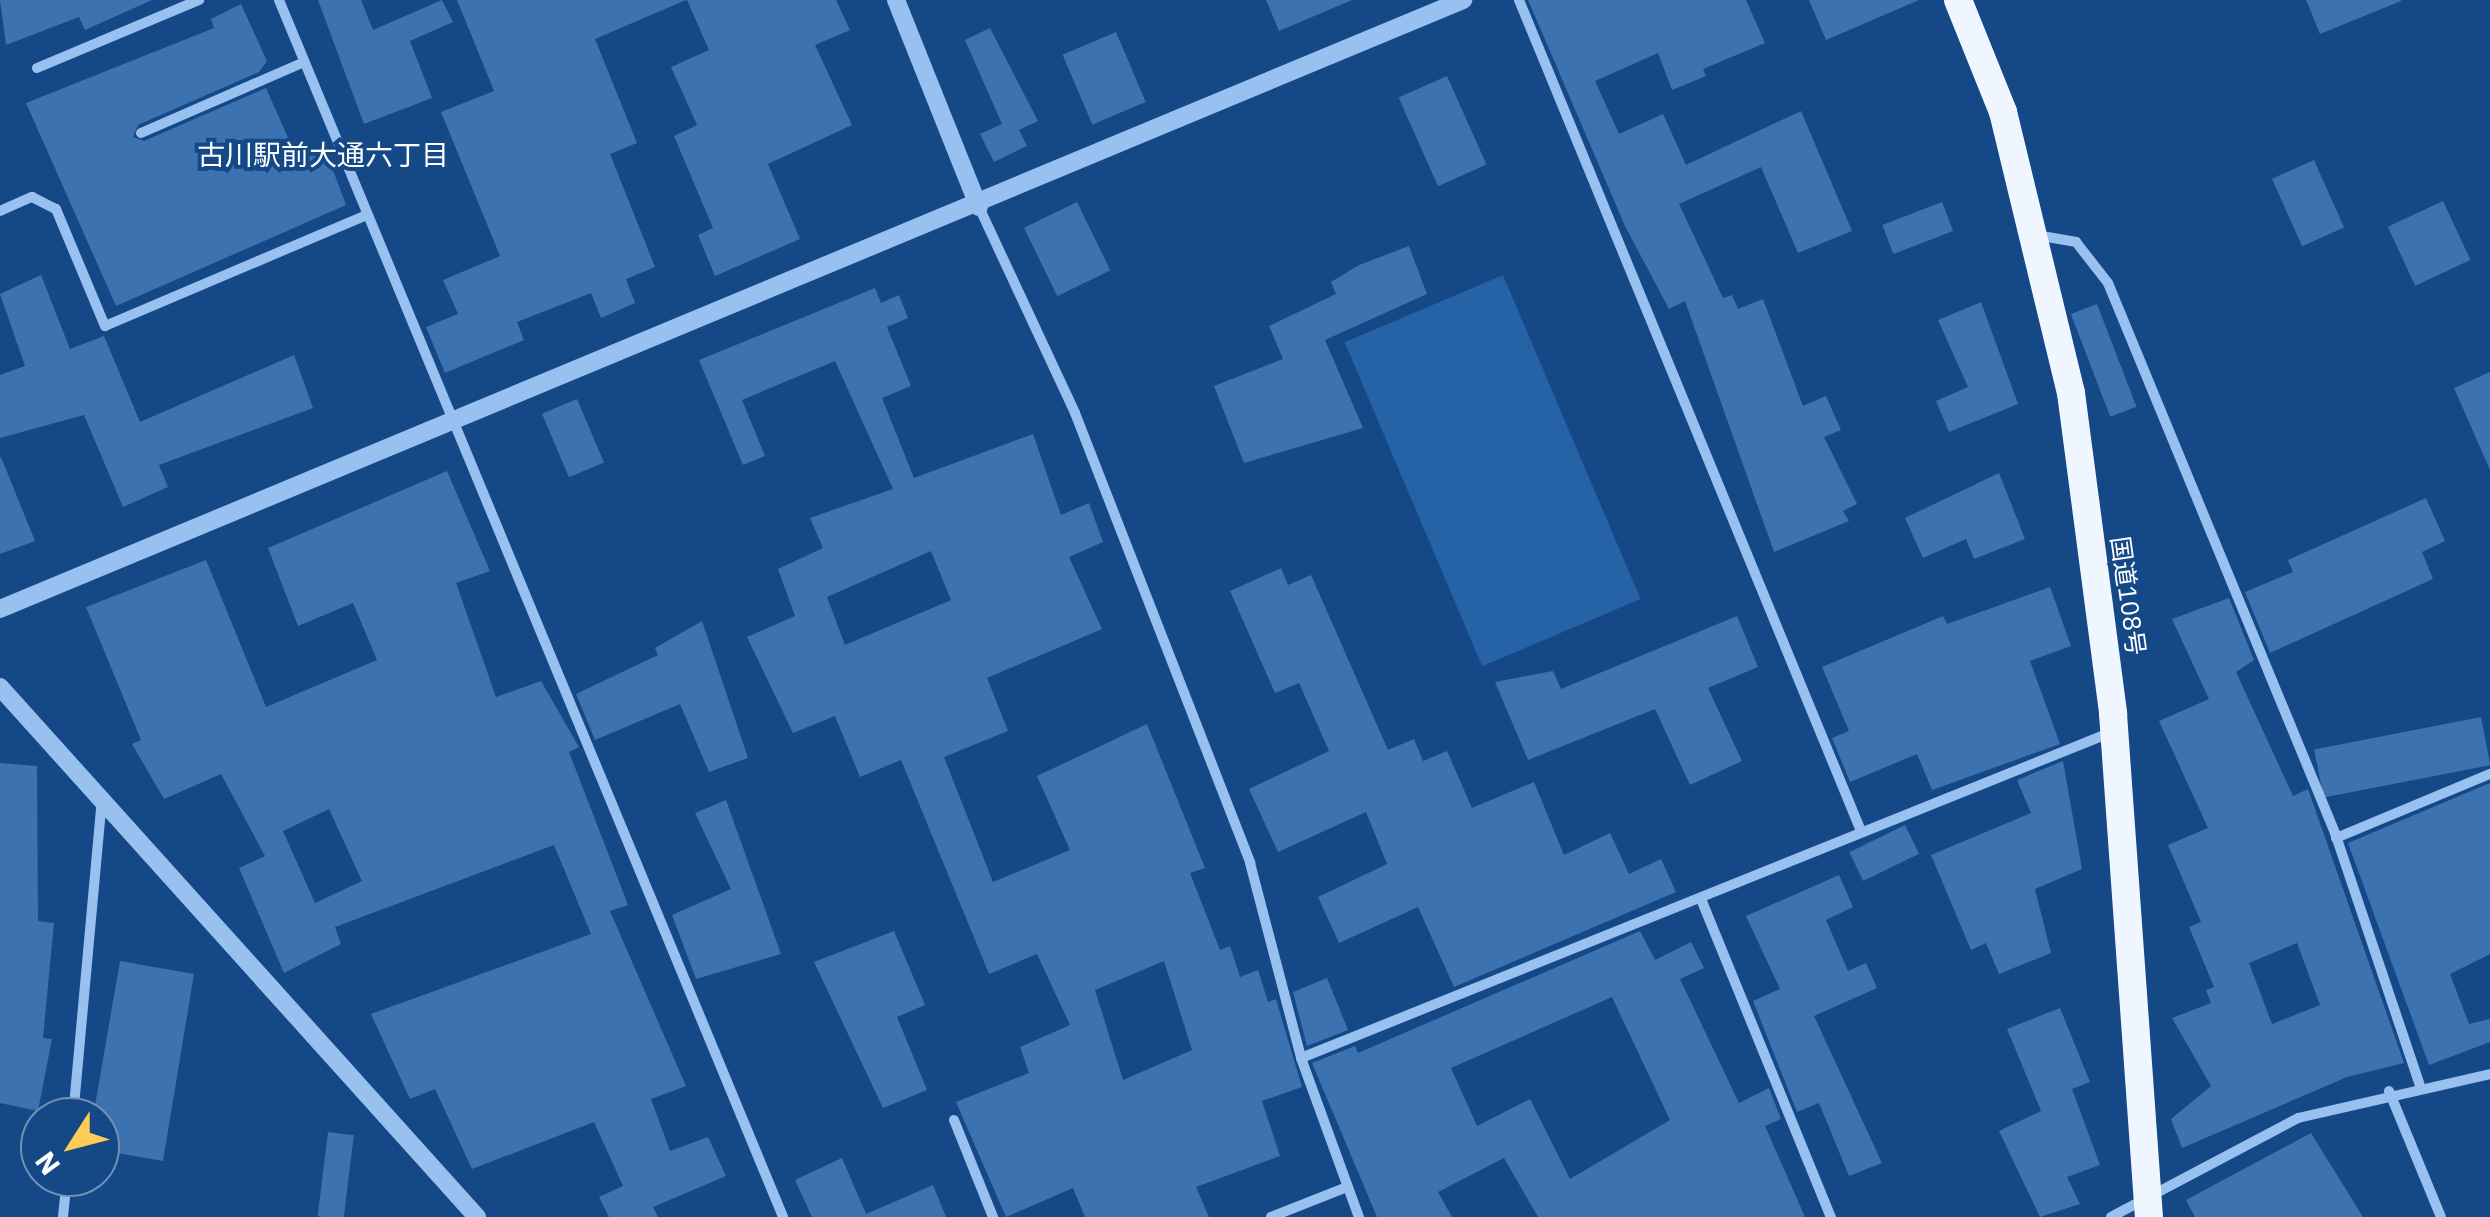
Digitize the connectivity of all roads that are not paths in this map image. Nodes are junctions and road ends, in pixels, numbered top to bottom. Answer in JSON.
{"nodes":[{"id":1,"x":199,"y":0,"type":"edge"},
{"id":2,"x":279,"y":0,"type":"edge"},
{"id":3,"x":896,"y":0,"type":"edge"},
{"id":4,"x":1462,"y":0,"type":"edge"},
{"id":5,"x":1519,"y":0,"type":"edge"},
{"id":6,"x":1958,"y":0,"type":"edge"},
{"id":7,"x":304,"y":62,"type":"junction"},
{"id":8,"x":37,"y":68,"type":"dead end"},
{"id":9,"x":141,"y":133,"type":"dead end"},
{"id":10,"x":979,"y":206,"type":"junction"},
{"id":11,"x":0,"y":211,"type":"edge"},
{"id":12,"x":366,"y":215,"type":"junction"},
{"id":13,"x":2032,"y":235,"type":"junction"},
{"id":14,"x":450,"y":419,"type":"junction"},
{"id":15,"x":0,"y":610,"type":"edge"},
{"id":16,"x":0,"y":687,"type":"edge"},
{"id":17,"x":2114,"y":732,"type":"junction"},
{"id":18,"x":2490,"y":774,"type":"edge"},
{"id":19,"x":102,"y":799,"type":"junction"},
{"id":20,"x":1862,"y":831,"type":"junction"},
{"id":21,"x":2336,"y":838,"type":"junction"},
{"id":22,"x":1702,"y":899,"type":"junction"},
{"id":23,"x":1301,"y":1058,"type":"junction"},
{"id":24,"x":2490,"y":1074,"type":"edge"},
{"id":25,"x":2420,"y":1086,"type":"junction"},
{"id":26,"x":2389,"y":1090,"type":"junction"},
{"id":27,"x":74,"y":1097,"type":"edge"},
{"id":28,"x":954,"y":1120,"type":"dead end"},
{"id":29,"x":1347,"y":1187,"type":"junction"},
{"id":30,"x":2148,"y":1206,"type":"edge"},
{"id":31,"x":476,"y":1217,"type":"edge"},
{"id":32,"x":783,"y":1217,"type":"edge"},
{"id":33,"x":994,"y":1217,"type":"edge"},
{"id":34,"x":1271,"y":1217,"type":"edge"},
{"id":35,"x":1359,"y":1217,"type":"edge"},
{"id":36,"x":1831,"y":1217,"type":"edge"},
{"id":37,"x":2111,"y":1217,"type":"edge"},
{"id":38,"x":2441,"y":1217,"type":"edge"}],
"edges":[{"from":1,"to":8,"type":"street"},
{"from":2,"to":7,"type":"street"},
{"from":3,"to":10,"type":"street"},
{"from":4,"to":10,"type":"street"},
{"from":5,"to":20,"type":"street"},
{"from":6,"to":13,"type":"highway","name":"国道108号"},
{"from":7,"to":9,"type":"street"},
{"from":7,"to":12,"type":"street"},
{"from":10,"to":14,"type":"street"},
{"from":10,"to":23,"type":"street"},
{"from":11,"to":12,"type":"street"},
{"from":12,"to":14,"type":"street"},
{"from":13,"to":17,"type":"highway","name":"国道108号"},
{"from":13,"to":21,"type":"street"},
{"from":14,"to":15,"type":"street"},
{"from":14,"to":32,"type":"street"},
{"from":16,"to":19,"type":"street"},
{"from":17,"to":20,"type":"street"},
{"from":17,"to":30,"type":"highway","name":"国道108号"},
{"from":18,"to":21,"type":"street"},
{"from":19,"to":27,"type":"street"},
{"from":19,"to":31,"type":"street"},
{"from":20,"to":22,"type":"street"},
{"from":21,"to":25,"type":"street"},
{"from":22,"to":23,"type":"street"},
{"from":22,"to":36,"type":"street"},
{"from":23,"to":29,"type":"street"},
{"from":24,"to":25,"type":"street"},
{"from":25,"to":26,"type":"street"},
{"from":26,"to":30,"type":"street"},
{"from":26,"to":38,"type":"street"},
{"from":28,"to":33,"type":"street"},
{"from":29,"to":34,"type":"street"},
{"from":29,"to":35,"type":"street"},
{"from":30,"to":37,"type":"street"}]}
